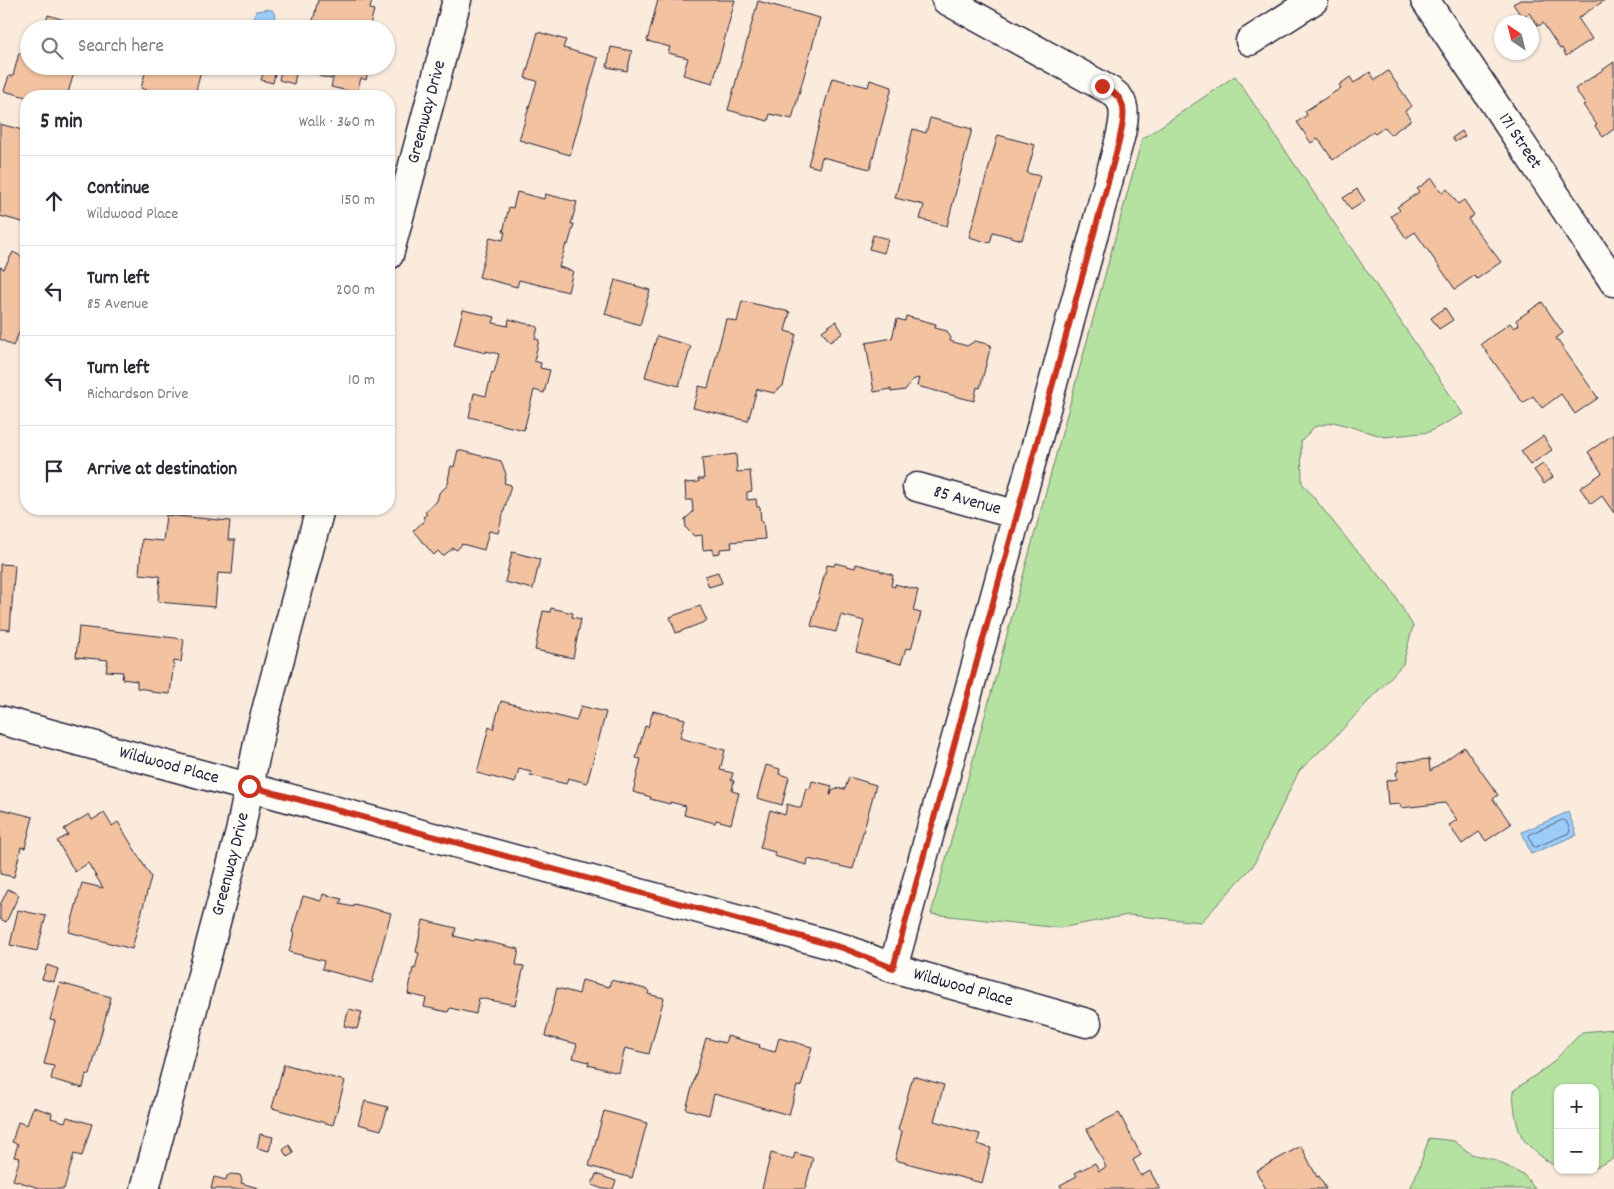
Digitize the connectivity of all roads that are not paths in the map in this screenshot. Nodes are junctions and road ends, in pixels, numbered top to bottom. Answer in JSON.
{"nodes":[{"id":1,"x":457,"y":0,"type":"edge"},
{"id":2,"x":946,"y":0,"type":"edge"},
{"id":3,"x":1314,"y":0,"type":"edge"},
{"id":4,"x":1425,"y":0,"type":"edge"},
{"id":5,"x":1250,"y":41,"type":"dead end"},
{"id":6,"x":395,"y":232,"type":"edge"},
{"id":7,"x":1614,"y":282,"type":"edge"},
{"id":8,"x":917,"y":487,"type":"dead end"},
{"id":9,"x":318,"y":515,"type":"edge"},
{"id":10,"x":1018,"y":515,"type":"junction"},
{"id":11,"x":0,"y":720,"type":"edge"},
{"id":12,"x":249,"y":786,"type":"junction"},
{"id":13,"x":893,"y":968,"type":"junction"},
{"id":14,"x":1087,"y":1023,"type":"dead end"},
{"id":15,"x":145,"y":1189,"type":"edge"}],
"edges":[{"from":1,"to":6,"type":"street","name":"Greenway Drive"},
{"from":2,"to":10,"type":"street","name":"85 Avenue"},
{"from":3,"to":5,"type":"street"},
{"from":4,"to":7,"type":"street","name":"171 Street"},
{"from":8,"to":10,"type":"street","name":"85 Avenue"},
{"from":9,"to":12,"type":"street","name":"Greenway Drive"},
{"from":10,"to":13,"type":"street","name":"85 Avenue"},
{"from":11,"to":12,"type":"street","name":"Wildwood Place"},
{"from":12,"to":13,"type":"street","name":"Wildwood Place"},
{"from":12,"to":15,"type":"street","name":"Greenway Drive"},
{"from":13,"to":14,"type":"street","name":"Wildwood Place"}]}
